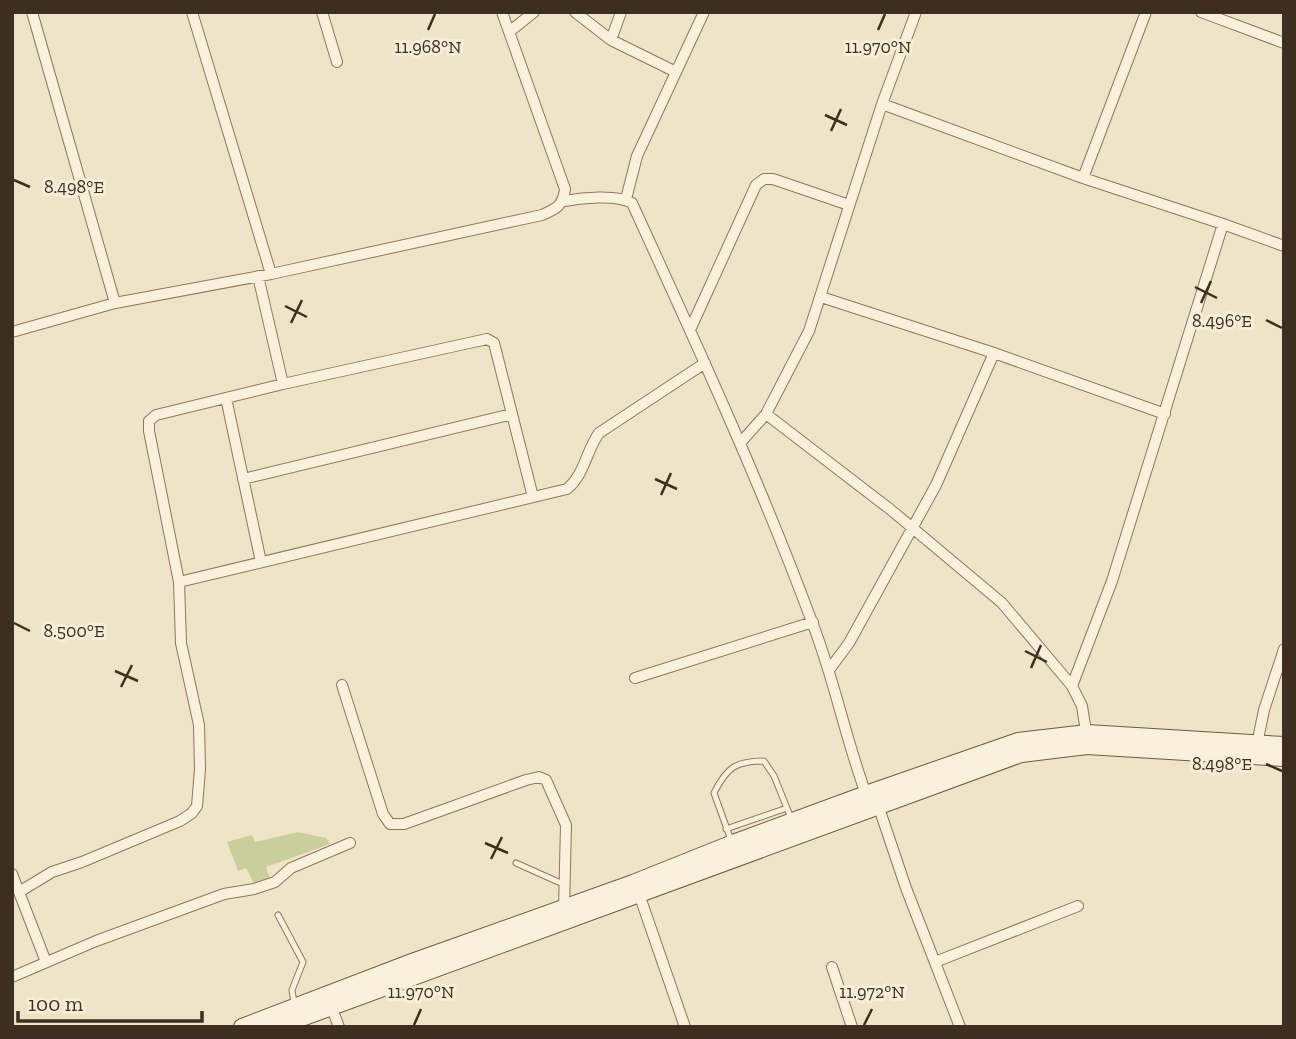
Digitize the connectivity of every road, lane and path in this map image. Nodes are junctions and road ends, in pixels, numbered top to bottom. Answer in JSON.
{"nodes":[{"id":1,"x":32,"y":12,"type":"edge"},
{"id":2,"x":192,"y":12,"type":"edge"},
{"id":3,"x":322,"y":12,"type":"edge"},
{"id":4,"x":502,"y":12,"type":"edge"},
{"id":5,"x":534,"y":12,"type":"edge"},
{"id":6,"x":575,"y":12,"type":"edge"},
{"id":7,"x":621,"y":12,"type":"edge"},
{"id":8,"x":704,"y":12,"type":"edge"},
{"id":9,"x":916,"y":12,"type":"edge"},
{"id":10,"x":1146,"y":12,"type":"edge"},
{"id":11,"x":1201,"y":12,"type":"edge"},
{"id":12,"x":509,"y":32,"type":"junction"},
{"id":13,"x":611,"y":40,"type":"junction"},
{"id":14,"x":1284,"y":43,"type":"edge"},
{"id":15,"x":337,"y":62,"type":"dead end"},
{"id":16,"x":676,"y":72,"type":"junction"},
{"id":17,"x":882,"y":104,"type":"junction"},
{"id":18,"x":1083,"y":178,"type":"junction"},
{"id":19,"x":626,"y":199,"type":"junction"},
{"id":20,"x":564,"y":201,"type":"junction"},
{"id":21,"x":849,"y":205,"type":"junction"},
{"id":22,"x":1223,"y":223,"type":"junction"},
{"id":23,"x":1284,"y":246,"type":"edge"},
{"id":24,"x":271,"y":274,"type":"junction"},
{"id":25,"x":258,"y":276,"type":"junction"},
{"id":26,"x":821,"y":297,"type":"junction"},
{"id":27,"x":115,"y":303,"type":"junction"},
{"id":28,"x":690,"y":330,"type":"junction"},
{"id":29,"x":12,"y":332,"type":"edge"},
{"id":30,"x":994,"y":352,"type":"junction"},
{"id":31,"x":705,"y":363,"type":"junction"},
{"id":32,"x":283,"y":384,"type":"junction"},
{"id":33,"x":226,"y":398,"type":"junction"},
{"id":34,"x":512,"y":414,"type":"junction"},
{"id":35,"x":766,"y":414,"type":"junction"},
{"id":36,"x":1165,"y":414,"type":"junction"},
{"id":37,"x":741,"y":442,"type":"junction"},
{"id":38,"x":243,"y":479,"type":"junction"},
{"id":39,"x":533,"y":497,"type":"junction"},
{"id":40,"x":912,"y":528,"type":"junction"},
{"id":41,"x":261,"y":562,"type":"junction"},
{"id":42,"x":179,"y":582,"type":"junction"},
{"id":43,"x":813,"y":622,"type":"junction"},
{"id":44,"x":1284,"y":649,"type":"edge"},
{"id":45,"x":829,"y":670,"type":"junction"},
{"id":46,"x":635,"y":678,"type":"dead end"},
{"id":47,"x":342,"y":685,"type":"dead end"},
{"id":48,"x":1072,"y":686,"type":"junction"},
{"id":49,"x":1087,"y":740,"type":"junction"},
{"id":50,"x":1257,"y":744,"type":"junction"},
{"id":51,"x":1284,"y":745,"type":"edge"},
{"id":52,"x":1284,"y":758,"type":"edge"},
{"id":53,"x":872,"y":799,"type":"junction"},
{"id":54,"x":790,"y":814,"type":"junction"},
{"id":55,"x":765,"y":831,"type":"junction"},
{"id":56,"x":729,"y":836,"type":"junction"},
{"id":57,"x":349,"y":843,"type":"dead end"},
{"id":58,"x":516,"y":863,"type":"dead end"},
{"id":59,"x":12,"y":874,"type":"edge"},
{"id":60,"x":563,"y":884,"type":"junction"},
{"id":61,"x":19,"y":892,"type":"junction"},
{"id":62,"x":639,"y":894,"type":"junction"},
{"id":63,"x":1078,"y":906,"type":"dead end"},
{"id":64,"x":564,"y":909,"type":"junction"},
{"id":65,"x":278,"y":915,"type":"dead end"},
{"id":66,"x":515,"y":934,"type":"junction"},
{"id":67,"x":46,"y":962,"type":"junction"},
{"id":68,"x":935,"y":962,"type":"junction"},
{"id":69,"x":832,"y":967,"type":"dead end"},
{"id":70,"x":12,"y":977,"type":"edge"},
{"id":71,"x":295,"y":1006,"type":"junction"},
{"id":72,"x":331,"y":1006,"type":"junction"},
{"id":73,"x":242,"y":1027,"type":"edge"},
{"id":74,"x":277,"y":1027,"type":"edge"},
{"id":75,"x":339,"y":1027,"type":"edge"},
{"id":76,"x":685,"y":1027,"type":"edge"},
{"id":77,"x":852,"y":1027,"type":"edge"},
{"id":78,"x":960,"y":1027,"type":"edge"}],
"edges":[{"from":1,"to":27,"type":"street"},
{"from":2,"to":24,"type":"street"},
{"from":3,"to":15,"type":"street"},
{"from":4,"to":12,"type":"street"},
{"from":5,"to":12,"type":"street"},
{"from":6,"to":13,"type":"street"},
{"from":7,"to":13,"type":"street"},
{"from":8,"to":16,"type":"street"},
{"from":9,"to":17,"type":"street"},
{"from":10,"to":18,"type":"street"},
{"from":11,"to":14,"type":"street"},
{"from":12,"to":20,"type":"street"},
{"from":13,"to":16,"type":"street"},
{"from":16,"to":19,"type":"street"},
{"from":17,"to":18,"type":"street"},
{"from":17,"to":21,"type":"street"},
{"from":18,"to":22,"type":"street"},
{"from":19,"to":20,"type":"street"},
{"from":19,"to":28,"type":"street"},
{"from":20,"to":24,"type":"street"},
{"from":21,"to":26,"type":"street"},
{"from":21,"to":28,"type":"street"},
{"from":22,"to":23,"type":"street"},
{"from":22,"to":36,"type":"street"},
{"from":24,"to":25,"type":"street"},
{"from":25,"to":27,"type":"street"},
{"from":25,"to":32,"type":"street"},
{"from":26,"to":30,"type":"street"},
{"from":26,"to":35,"type":"street"},
{"from":27,"to":29,"type":"street"},
{"from":28,"to":31,"type":"street"},
{"from":30,"to":36,"type":"street"},
{"from":30,"to":40,"type":"street"},
{"from":31,"to":37,"type":"street"},
{"from":31,"to":39,"type":"street"},
{"from":32,"to":33,"type":"street"},
{"from":32,"to":34,"type":"street"},
{"from":33,"to":38,"type":"street"},
{"from":33,"to":42,"type":"street"},
{"from":34,"to":38,"type":"street"},
{"from":34,"to":39,"type":"street"},
{"from":35,"to":37,"type":"street"},
{"from":35,"to":40,"type":"street"},
{"from":36,"to":48,"type":"street"},
{"from":37,"to":43,"type":"street"},
{"from":38,"to":41,"type":"street"},
{"from":39,"to":41,"type":"street"},
{"from":40,"to":45,"type":"street"},
{"from":40,"to":48,"type":"street"},
{"from":41,"to":42,"type":"street"},
{"from":42,"to":61,"type":"street"},
{"from":43,"to":45,"type":"street"},
{"from":43,"to":46,"type":"street"},
{"from":44,"to":50,"type":"street"},
{"from":45,"to":53,"type":"street"},
{"from":47,"to":60,"type":"street"},
{"from":48,"to":49,"type":"street"},
{"from":49,"to":50,"type":"main road"},
{"from":49,"to":52,"type":"main road"},
{"from":49,"to":53,"type":"main road"},
{"from":50,"to":51,"type":"main road"},
{"from":53,"to":54,"type":"main road"},
{"from":53,"to":55,"type":"main road"},
{"from":53,"to":68,"type":"street"},
{"from":54,"to":55,"type":"main road"},
{"from":54,"to":56,"type":"lane"},
{"from":55,"to":56,"type":"main road"},
{"from":55,"to":62,"type":"main road"},
{"from":56,"to":64,"type":"main road"},
{"from":57,"to":67,"type":"street"},
{"from":58,"to":60,"type":"lane"},
{"from":59,"to":61,"type":"street"},
{"from":60,"to":64,"type":"street"},
{"from":61,"to":67,"type":"street"},
{"from":62,"to":66,"type":"main road"},
{"from":62,"to":76,"type":"street"},
{"from":63,"to":68,"type":"street"},
{"from":64,"to":66,"type":"main road"},
{"from":65,"to":71,"type":"lane"},
{"from":66,"to":71,"type":"main road"},
{"from":66,"to":72,"type":"main road"},
{"from":67,"to":70,"type":"street"},
{"from":68,"to":78,"type":"street"},
{"from":69,"to":77,"type":"street"},
{"from":71,"to":73,"type":"main road"},
{"from":72,"to":74,"type":"main road"},
{"from":72,"to":75,"type":"street"}]}
